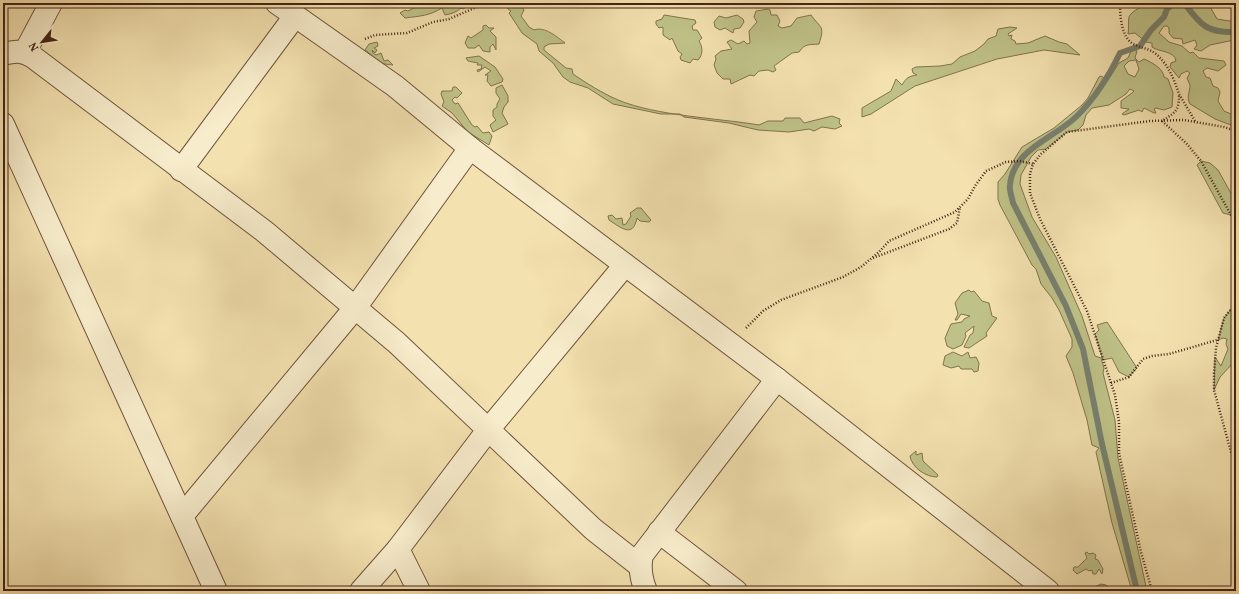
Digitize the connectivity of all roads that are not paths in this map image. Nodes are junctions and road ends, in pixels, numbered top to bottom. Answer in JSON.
{"nodes":[{"id":1,"x":51,"y":3,"type":"edge"},
{"id":2,"x":277,"y":3,"type":"edge"},
{"id":3,"x":295,"y":16,"type":"junction"},
{"id":4,"x":25,"y":52,"type":"junction"},
{"id":5,"x":3,"y":54,"type":"edge"},
{"id":6,"x":3,"y":124,"type":"edge"},
{"id":7,"x":470,"y":148,"type":"junction"},
{"id":8,"x":181,"y":170,"type":"junction"},
{"id":9,"x":625,"y":265,"type":"junction"},
{"id":10,"x":355,"y":308,"type":"junction"},
{"id":11,"x":777,"y":379,"type":"junction"},
{"id":12,"x":488,"y":430,"type":"junction"},
{"id":13,"x":182,"y":516,"type":"junction"},
{"id":14,"x":659,"y":532,"type":"junction"},
{"id":15,"x":398,"y":549,"type":"junction"},
{"id":16,"x":640,"y":566,"type":"junction"},
{"id":17,"x":216,"y":591,"type":"edge"},
{"id":18,"x":360,"y":591,"type":"edge"},
{"id":19,"x":419,"y":591,"type":"edge"},
{"id":20,"x":646,"y":591,"type":"edge"},
{"id":21,"x":736,"y":591,"type":"edge"},
{"id":22,"x":1048,"y":591,"type":"edge"}],
"edges":[{"from":1,"to":4,"type":"street"},
{"from":2,"to":3,"type":"street"},
{"from":3,"to":7,"type":"street"},
{"from":3,"to":8,"type":"street"},
{"from":4,"to":5,"type":"street"},
{"from":4,"to":8,"type":"street"},
{"from":6,"to":13,"type":"street"},
{"from":7,"to":9,"type":"street"},
{"from":7,"to":10,"type":"street"},
{"from":8,"to":10,"type":"street"},
{"from":9,"to":11,"type":"street"},
{"from":9,"to":12,"type":"street"},
{"from":10,"to":12,"type":"street"},
{"from":10,"to":13,"type":"street"},
{"from":11,"to":14,"type":"street"},
{"from":11,"to":22,"type":"street"},
{"from":12,"to":15,"type":"street"},
{"from":12,"to":16,"type":"street"},
{"from":13,"to":17,"type":"street"},
{"from":14,"to":16,"type":"street"},
{"from":14,"to":21,"type":"street"},
{"from":15,"to":18,"type":"street"},
{"from":15,"to":19,"type":"street"},
{"from":16,"to":20,"type":"street"}]}
